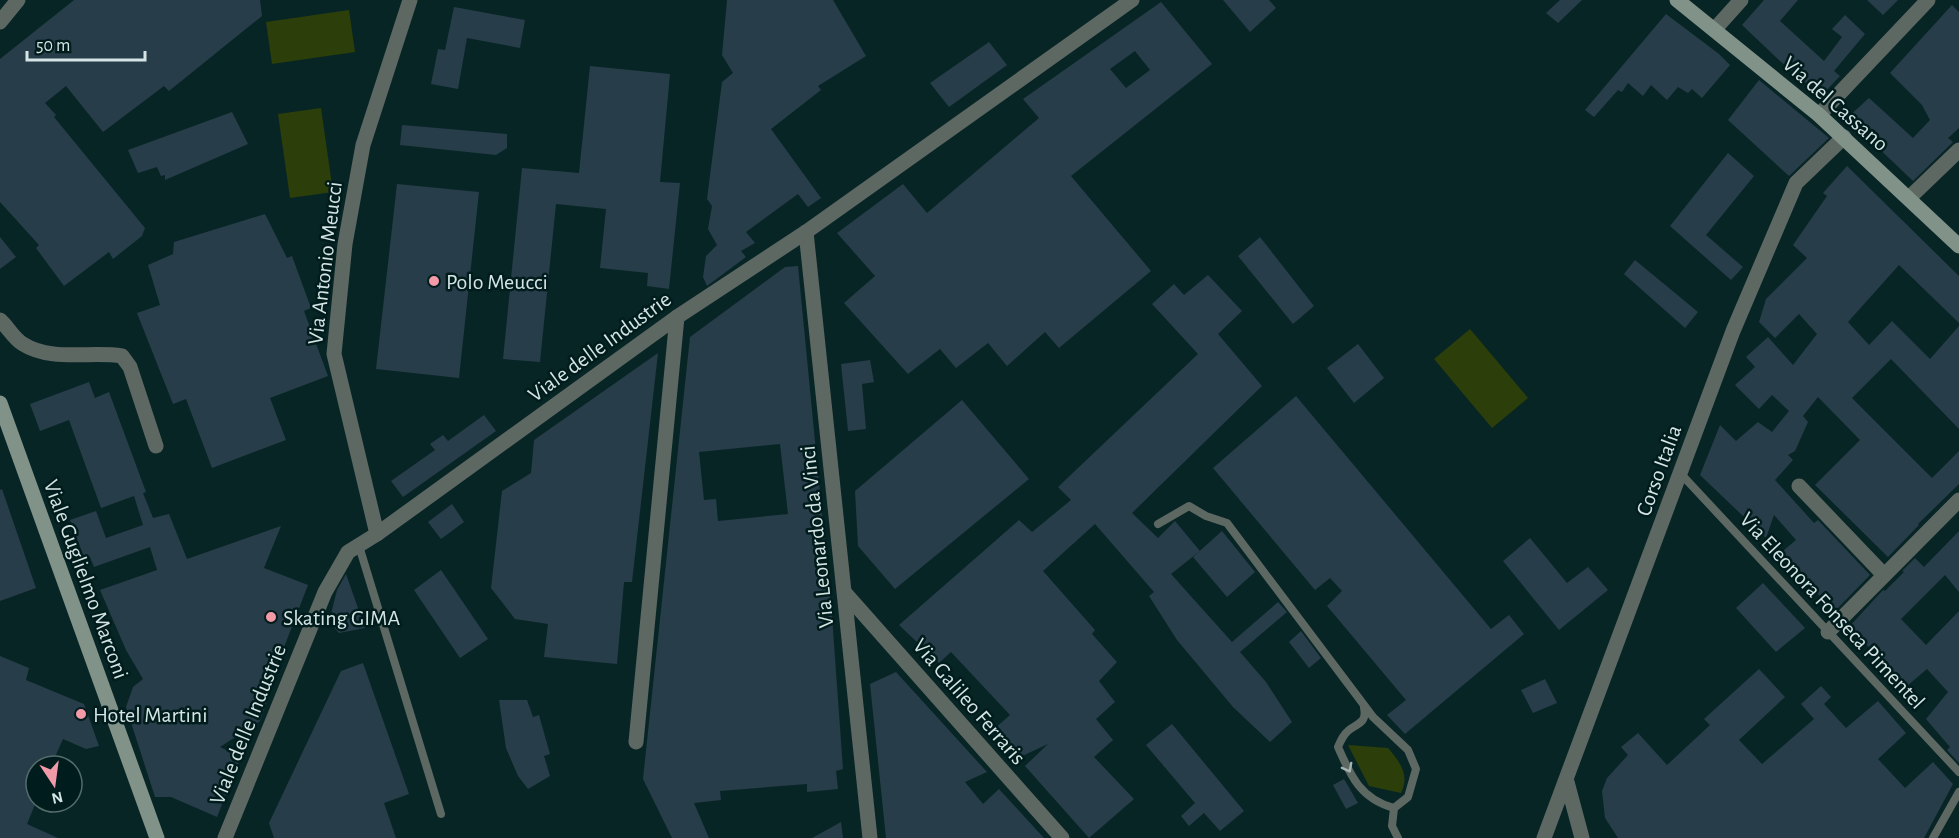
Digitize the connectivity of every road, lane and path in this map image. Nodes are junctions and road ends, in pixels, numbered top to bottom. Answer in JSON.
{"nodes":[{"id":1,"x":18,"y":0,"type":"edge"},
{"id":2,"x":410,"y":0,"type":"edge"},
{"id":3,"x":1132,"y":0,"type":"edge"},
{"id":4,"x":1677,"y":0,"type":"edge"},
{"id":5,"x":1741,"y":0,"type":"edge"},
{"id":6,"x":1928,"y":0,"type":"edge"},
{"id":7,"x":0,"y":22,"type":"edge"},
{"id":8,"x":1715,"y":29,"type":"junction"},
{"id":9,"x":1819,"y":115,"type":"junction"},
{"id":10,"x":1844,"y":137,"type":"junction"},
{"id":11,"x":1959,"y":150,"type":"edge"},
{"id":12,"x":1909,"y":198,"type":"junction"},
{"id":13,"x":806,"y":232,"type":"junction"},
{"id":14,"x":1959,"y":246,"type":"edge"},
{"id":15,"x":677,"y":317,"type":"junction"},
{"id":16,"x":0,"y":320,"type":"edge"},
{"id":17,"x":0,"y":403,"type":"edge"},
{"id":18,"x":156,"y":446,"type":"dead end"},
{"id":19,"x":1681,"y":474,"type":"junction"},
{"id":20,"x":1799,"y":486,"type":"dead end"},
{"id":21,"x":1959,"y":500,"type":"edge"},
{"id":22,"x":1158,"y":524,"type":"dead end"},
{"id":23,"x":377,"y":534,"type":"junction"},
{"id":24,"x":359,"y":546,"type":"junction"},
{"id":25,"x":1884,"y":575,"type":"junction"},
{"id":26,"x":845,"y":593,"type":"junction"},
{"id":27,"x":1828,"y":632,"type":"junction"},
{"id":28,"x":1363,"y":704,"type":"junction"},
{"id":29,"x":636,"y":742,"type":"dead end"},
{"id":30,"x":1959,"y":772,"type":"edge"},
{"id":31,"x":1567,"y":782,"type":"junction"},
{"id":32,"x":1959,"y":792,"type":"edge"},
{"id":33,"x":1394,"y":808,"type":"junction"},
{"id":34,"x":441,"y":814,"type":"dead end"},
{"id":35,"x":227,"y":831,"type":"edge"},
{"id":36,"x":1546,"y":833,"type":"edge"},
{"id":37,"x":159,"y":836,"type":"edge"},
{"id":38,"x":217,"y":838,"type":"edge"},
{"id":39,"x":870,"y":838,"type":"edge"},
{"id":40,"x":1062,"y":838,"type":"edge"},
{"id":41,"x":1398,"y":838,"type":"edge"},
{"id":42,"x":1534,"y":838,"type":"edge"},
{"id":43,"x":1582,"y":838,"type":"edge"},
{"id":44,"x":1933,"y":838,"type":"edge"}],
"edges":[{"from":1,"to":7,"type":"street"},
{"from":2,"to":23,"type":"street","name":"Via Antonio Meucci"},
{"from":3,"to":13,"type":"street","name":"Viale delle Industrie"},
{"from":4,"to":8,"type":"street","name":"Via del Cassano"},
{"from":5,"to":8,"type":"street"},
{"from":6,"to":9,"type":"street"},
{"from":8,"to":9,"type":"street","name":"Via del Cassano"},
{"from":9,"to":10,"type":"street","name":"Via del Cassano"},
{"from":10,"to":12,"type":"street","name":"Via del Cassano"},
{"from":10,"to":19,"type":"street","name":"Corso Italia"},
{"from":11,"to":12,"type":"street"},
{"from":12,"to":14,"type":"street","name":"Via del Cassano"},
{"from":13,"to":15,"type":"street","name":"Viale delle Industrie"},
{"from":13,"to":26,"type":"street","name":"Via Leonardo da Vinci"},
{"from":15,"to":23,"type":"street","name":"Viale delle Industrie"},
{"from":15,"to":29,"type":"street"},
{"from":16,"to":18,"type":"street"},
{"from":17,"to":37,"type":"street","name":"Viale Guglielmo Marconi"},
{"from":19,"to":27,"type":"lane","name":"Via Eleonora Fonseca Pimentel"},
{"from":19,"to":31,"type":"street","name":"Corso Italia"},
{"from":20,"to":25,"type":"street"},
{"from":21,"to":25,"type":"street"},
{"from":22,"to":28,"type":"lane"},
{"from":23,"to":24,"type":"street","name":"Viale delle Industrie"},
{"from":24,"to":34,"type":"lane"},
{"from":24,"to":35,"type":"street","name":"Viale delle Industrie"},
{"from":25,"to":27,"type":"street"},
{"from":26,"to":39,"type":"street","name":"Via Leonardo da Vinci"},
{"from":26,"to":40,"type":"street","name":"Via Galileo Ferraris"},
{"from":27,"to":30,"type":"lane","name":"Via Eleonora Fonseca Pimentel"},
{"from":28,"to":33,"type":"lane"},
{"from":28,"to":33,"type":"lane","one_way":true},
{"from":31,"to":36,"type":"street","name":"Corso Italia"},
{"from":31,"to":43,"type":"street"},
{"from":32,"to":44,"type":"lane"},
{"from":33,"to":41,"type":"lane"},
{"from":35,"to":38,"type":"street"},
{"from":36,"to":42,"type":"street"}]}
